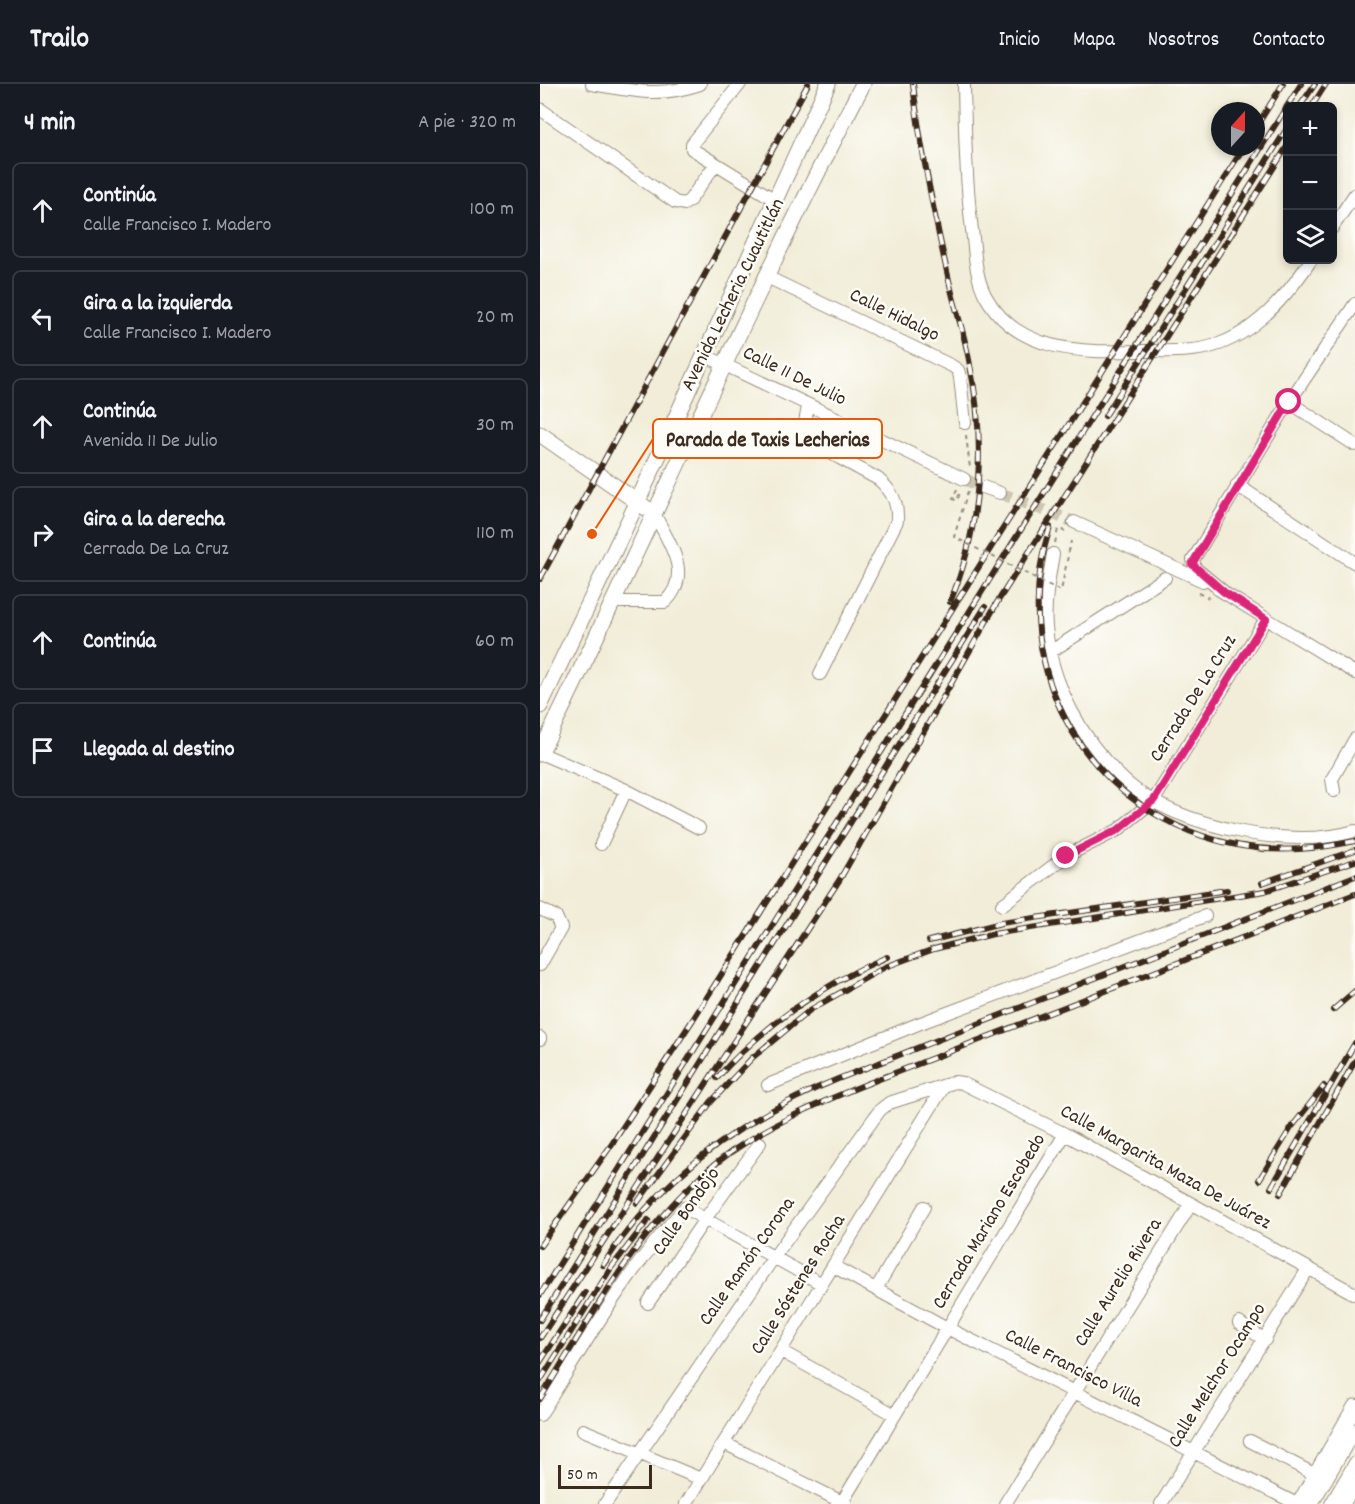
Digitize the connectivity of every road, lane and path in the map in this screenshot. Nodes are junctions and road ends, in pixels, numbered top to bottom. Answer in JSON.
{"nodes":[{"id":1,"x":592,"y":84,"type":"edge"},
{"id":2,"x":700,"y":84,"type":"edge"},
{"id":3,"x":740,"y":84,"type":"edge"},
{"id":4,"x":828,"y":84,"type":"edge"},
{"id":5,"x":863,"y":84,"type":"edge"},
{"id":6,"x":964,"y":84,"type":"edge"},
{"id":7,"x":540,"y":108,"type":"edge"},
{"id":8,"x":715,"y":165,"type":"junction"},
{"id":9,"x":1355,"y":194,"type":"edge"},
{"id":10,"x":775,"y":200,"type":"junction"},
{"id":11,"x":797,"y":210,"type":"junction"},
{"id":12,"x":1337,"y":221,"type":"edge"},
{"id":13,"x":1308,"y":264,"type":"edge"},
{"id":14,"x":765,"y":276,"type":"junction"},
{"id":15,"x":1355,"y":304,"type":"edge"},
{"id":16,"x":704,"y":355,"type":"junction"},
{"id":17,"x":723,"y":364,"type":"junction"},
{"id":18,"x":1289,"y":402,"type":"junction"},
{"id":19,"x":808,"y":406,"type":"junction"},
{"id":20,"x":965,"y":423,"type":"dead end"},
{"id":21,"x":540,"y":434,"type":"edge"},
{"id":22,"x":1355,"y":445,"type":"edge"},
{"id":23,"x":964,"y":484,"type":"junction"},
{"id":24,"x":1237,"y":486,"type":"junction"},
{"id":25,"x":983,"y":487,"type":"tunnel mouth"},
{"id":26,"x":1000,"y":493,"type":"tunnel mouth"},
{"id":27,"x":638,"y":503,"type":"junction"},
{"id":28,"x":654,"y":513,"type":"junction"},
{"id":29,"x":1074,"y":522,"type":"tunnel mouth"},
{"id":30,"x":1071,"y":541,"type":"dead end"},
{"id":31,"x":1053,"y":554,"type":"dead end"},
{"id":32,"x":1355,"y":562,"type":"edge"},
{"id":33,"x":1165,"y":578,"type":"dead end"},
{"id":34,"x":1224,"y":592,"type":"junction"},
{"id":35,"x":615,"y":602,"type":"junction"},
{"id":36,"x":1266,"y":619,"type":"junction"},
{"id":37,"x":1050,"y":652,"type":"junction"},
{"id":38,"x":1353,"y":669,"type":"edge"},
{"id":39,"x":820,"y":674,"type":"dead end"},
{"id":40,"x":540,"y":706,"type":"edge"},
{"id":41,"x":1355,"y":739,"type":"edge"},
{"id":42,"x":540,"y":754,"type":"edge"},
{"id":43,"x":626,"y":790,"type":"junction"},
{"id":44,"x":1334,"y":791,"type":"dead end"},
{"id":45,"x":1154,"y":800,"type":"junction"},
{"id":46,"x":699,"y":828,"type":"dead end"},
{"id":47,"x":1355,"y":831,"type":"edge"},
{"id":48,"x":601,"y":844,"type":"dead end"},
{"id":49,"x":1002,"y":905,"type":"dead end"},
{"id":50,"x":540,"y":909,"type":"edge"},
{"id":51,"x":1205,"y":916,"type":"dead end"},
{"id":52,"x":540,"y":965,"type":"edge"},
{"id":53,"x":950,"y":1084,"type":"junction"},
{"id":54,"x":768,"y":1085,"type":"dead end"},
{"id":55,"x":1065,"y":1134,"type":"junction"},
{"id":56,"x":760,"y":1143,"type":"dead end"},
{"id":57,"x":1191,"y":1204,"type":"junction"},
{"id":58,"x":924,"y":1206,"type":"dead end"},
{"id":59,"x":705,"y":1219,"type":"junction"},
{"id":60,"x":774,"y":1257,"type":"junction"},
{"id":61,"x":833,"y":1266,"type":"junction"},
{"id":62,"x":1308,"y":1269,"type":"junction"},
{"id":63,"x":822,"y":1284,"type":"junction"},
{"id":64,"x":876,"y":1289,"type":"junction"},
{"id":65,"x":1355,"y":1294,"type":"edge"},
{"id":66,"x":648,"y":1303,"type":"dead end"},
{"id":67,"x":1239,"y":1323,"type":"dead end"},
{"id":68,"x":949,"y":1329,"type":"junction"},
{"id":69,"x":1264,"y":1340,"type":"junction"},
{"id":70,"x":781,"y":1351,"type":"junction"},
{"id":71,"x":1075,"y":1392,"type":"junction"},
{"id":72,"x":1355,"y":1407,"type":"edge"},
{"id":73,"x":540,"y":1415,"type":"edge"},
{"id":74,"x":895,"y":1415,"type":"junction"},
{"id":75,"x":583,"y":1430,"type":"dead end"},
{"id":76,"x":1355,"y":1430,"type":"edge"},
{"id":77,"x":1250,"y":1441,"type":"dead end"},
{"id":78,"x":724,"y":1443,"type":"junction"},
{"id":79,"x":1194,"y":1451,"type":"junction"},
{"id":80,"x":640,"y":1455,"type":"junction"},
{"id":81,"x":1355,"y":1463,"type":"edge"},
{"id":82,"x":1318,"y":1476,"type":"junction"},
{"id":83,"x":701,"y":1479,"type":"junction"},
{"id":84,"x":1355,"y":1482,"type":"edge"},
{"id":85,"x":843,"y":1503,"type":"edge"},
{"id":86,"x":605,"y":1504,"type":"edge"},
{"id":87,"x":686,"y":1504,"type":"edge"},
{"id":88,"x":1005,"y":1504,"type":"edge"},
{"id":89,"x":1161,"y":1504,"type":"edge"},
{"id":90,"x":1298,"y":1504,"type":"edge"},
{"id":91,"x":1312,"y":1504,"type":"edge"},
{"id":92,"x":1331,"y":1504,"type":"edge"},
{"id":93,"x":1341,"y":1504,"type":"edge"}],
"edges":[{"from":1,"to":2,"type":"street"},
{"from":3,"to":8,"type":"street"},
{"from":4,"to":10,"type":"main road","name":"Avenida Lecheria Cuautitlán"},
{"from":5,"to":11,"type":"main road","name":"Avenida Lecheria Cuautitlán"},
{"from":6,"to":13,"type":"street"},
{"from":7,"to":8,"type":"street"},
{"from":8,"to":10,"type":"street"},
{"from":9,"to":12,"type":"street"},
{"from":10,"to":11,"type":"main road"},
{"from":10,"to":16,"type":"main road","name":"Avenida Lecheria Cuautitlán"},
{"from":11,"to":14,"type":"main road","name":"Avenida Lecheria Cuautitlán"},
{"from":14,"to":17,"type":"main road","name":"Avenida Lecheria Cuautitlán"},
{"from":14,"to":20,"type":"street","name":"Calle Hidalgo"},
{"from":15,"to":18,"type":"street"},
{"from":16,"to":17,"type":"street","name":"Calle 11 De Julio"},
{"from":16,"to":27,"type":"main road","name":"Avenida Lecheria Cuautitlán"},
{"from":17,"to":19,"type":"street","name":"Calle 11 De Julio"},
{"from":17,"to":28,"type":"main road","name":"Avenida Lecheria Cuautitlán"},
{"from":18,"to":22,"type":"street"},
{"from":18,"to":24,"type":"street"},
{"from":19,"to":23,"type":"street","name":"Calle 11 De Julio"},
{"from":19,"to":39,"type":"street"},
{"from":21,"to":27,"type":"main road"},
{"from":23,"to":23,"type":"path"},
{"from":23,"to":30,"type":"path","bridge":true},
{"from":24,"to":32,"type":"street"},
{"from":24,"to":34,"type":"street"},
{"from":25,"to":26,"type":"street"},
{"from":27,"to":28,"type":"main road"},
{"from":27,"to":40,"type":"main road","name":"Avenida Lecheria Cuautitlán"},
{"from":28,"to":35,"type":"main road","name":"Avenida Lecheria Cuautitlán"},
{"from":28,"to":35,"type":"street"},
{"from":29,"to":34,"type":"street"},
{"from":31,"to":37,"type":"street"},
{"from":33,"to":37,"type":"street"},
{"from":34,"to":36,"type":"street"},
{"from":35,"to":42,"type":"main road","name":"Avenida Lecheria Cuautitlán"},
{"from":36,"to":38,"type":"street"},
{"from":36,"to":45,"type":"street","name":"Cerrada De La Cruz"},
{"from":37,"to":45,"type":"street"},
{"from":41,"to":44,"type":"street"},
{"from":42,"to":43,"type":"street"},
{"from":43,"to":46,"type":"street"},
{"from":43,"to":48,"type":"street"},
{"from":45,"to":47,"type":"street"},
{"from":45,"to":49,"type":"street","name":"Cerrada De La Cruz"},
{"from":50,"to":52,"type":"street"},
{"from":51,"to":54,"type":"street"},
{"from":53,"to":55,"type":"street","name":"Calle Margarita Maza De Juárez"},
{"from":53,"to":60,"type":"street","name":"Calle Ramón Corona"},
{"from":53,"to":61,"type":"street","name":"Calle Sóstenes Rocha"},
{"from":55,"to":57,"type":"street","name":"Calle Margarita Maza De Juárez"},
{"from":55,"to":68,"type":"street","name":"Cerrada Mariano Escobedo"},
{"from":56,"to":59,"type":"street","name":"Calle Bondojo"},
{"from":57,"to":62,"type":"street","name":"Calle Margarita Maza De Juárez"},
{"from":57,"to":71,"type":"street","name":"Calle Aurelio Rivera"},
{"from":58,"to":64,"type":"street"},
{"from":59,"to":60,"type":"street"},
{"from":59,"to":66,"type":"street","name":"Calle Bondojo"},
{"from":59,"to":73,"type":"street"},
{"from":60,"to":63,"type":"street"},
{"from":60,"to":80,"type":"street","name":"Calle Ramón Corona"},
{"from":61,"to":63,"type":"street","name":"Calle Sóstenes Rocha"},
{"from":61,"to":64,"type":"street","name":"Calle Francisco Villa"},
{"from":62,"to":65,"type":"street","name":"Calle Margarita Maza De Juárez"},
{"from":62,"to":69,"type":"street","name":"Calle Melchor Ocampo"},
{"from":63,"to":70,"type":"street","name":"Calle Sóstenes Rocha"},
{"from":64,"to":68,"type":"street","name":"Calle Francisco Villa"},
{"from":67,"to":69,"type":"street"},
{"from":68,"to":71,"type":"street","name":"Calle Francisco Villa"},
{"from":68,"to":74,"type":"street"},
{"from":69,"to":79,"type":"street","name":"Calle Melchor Ocampo"},
{"from":70,"to":74,"type":"street"},
{"from":70,"to":78,"type":"street","name":"Calle Sóstenes Rocha"},
{"from":71,"to":79,"type":"street","name":"Calle Francisco Villa"},
{"from":71,"to":88,"type":"street","name":"Calle Aurelio Rivera"},
{"from":72,"to":82,"type":"main road"},
{"from":74,"to":85,"type":"street"},
{"from":75,"to":80,"type":"street"},
{"from":76,"to":91,"type":"street"},
{"from":77,"to":82,"type":"street"},
{"from":78,"to":83,"type":"street","name":"Calle Sóstenes Rocha"},
{"from":78,"to":85,"type":"street"},
{"from":79,"to":89,"type":"street","name":"Calle Melchor Ocampo"},
{"from":79,"to":90,"type":"street","name":"Calle Francisco Villa"},
{"from":80,"to":83,"type":"street"},
{"from":80,"to":86,"type":"street","name":"Calle Ramón Corona"},
{"from":81,"to":92,"type":"street"},
{"from":82,"to":90,"type":"main road"},
{"from":83,"to":87,"type":"street","name":"Calle Sóstenes Rocha"},
{"from":84,"to":93,"type":"main road"}]}
